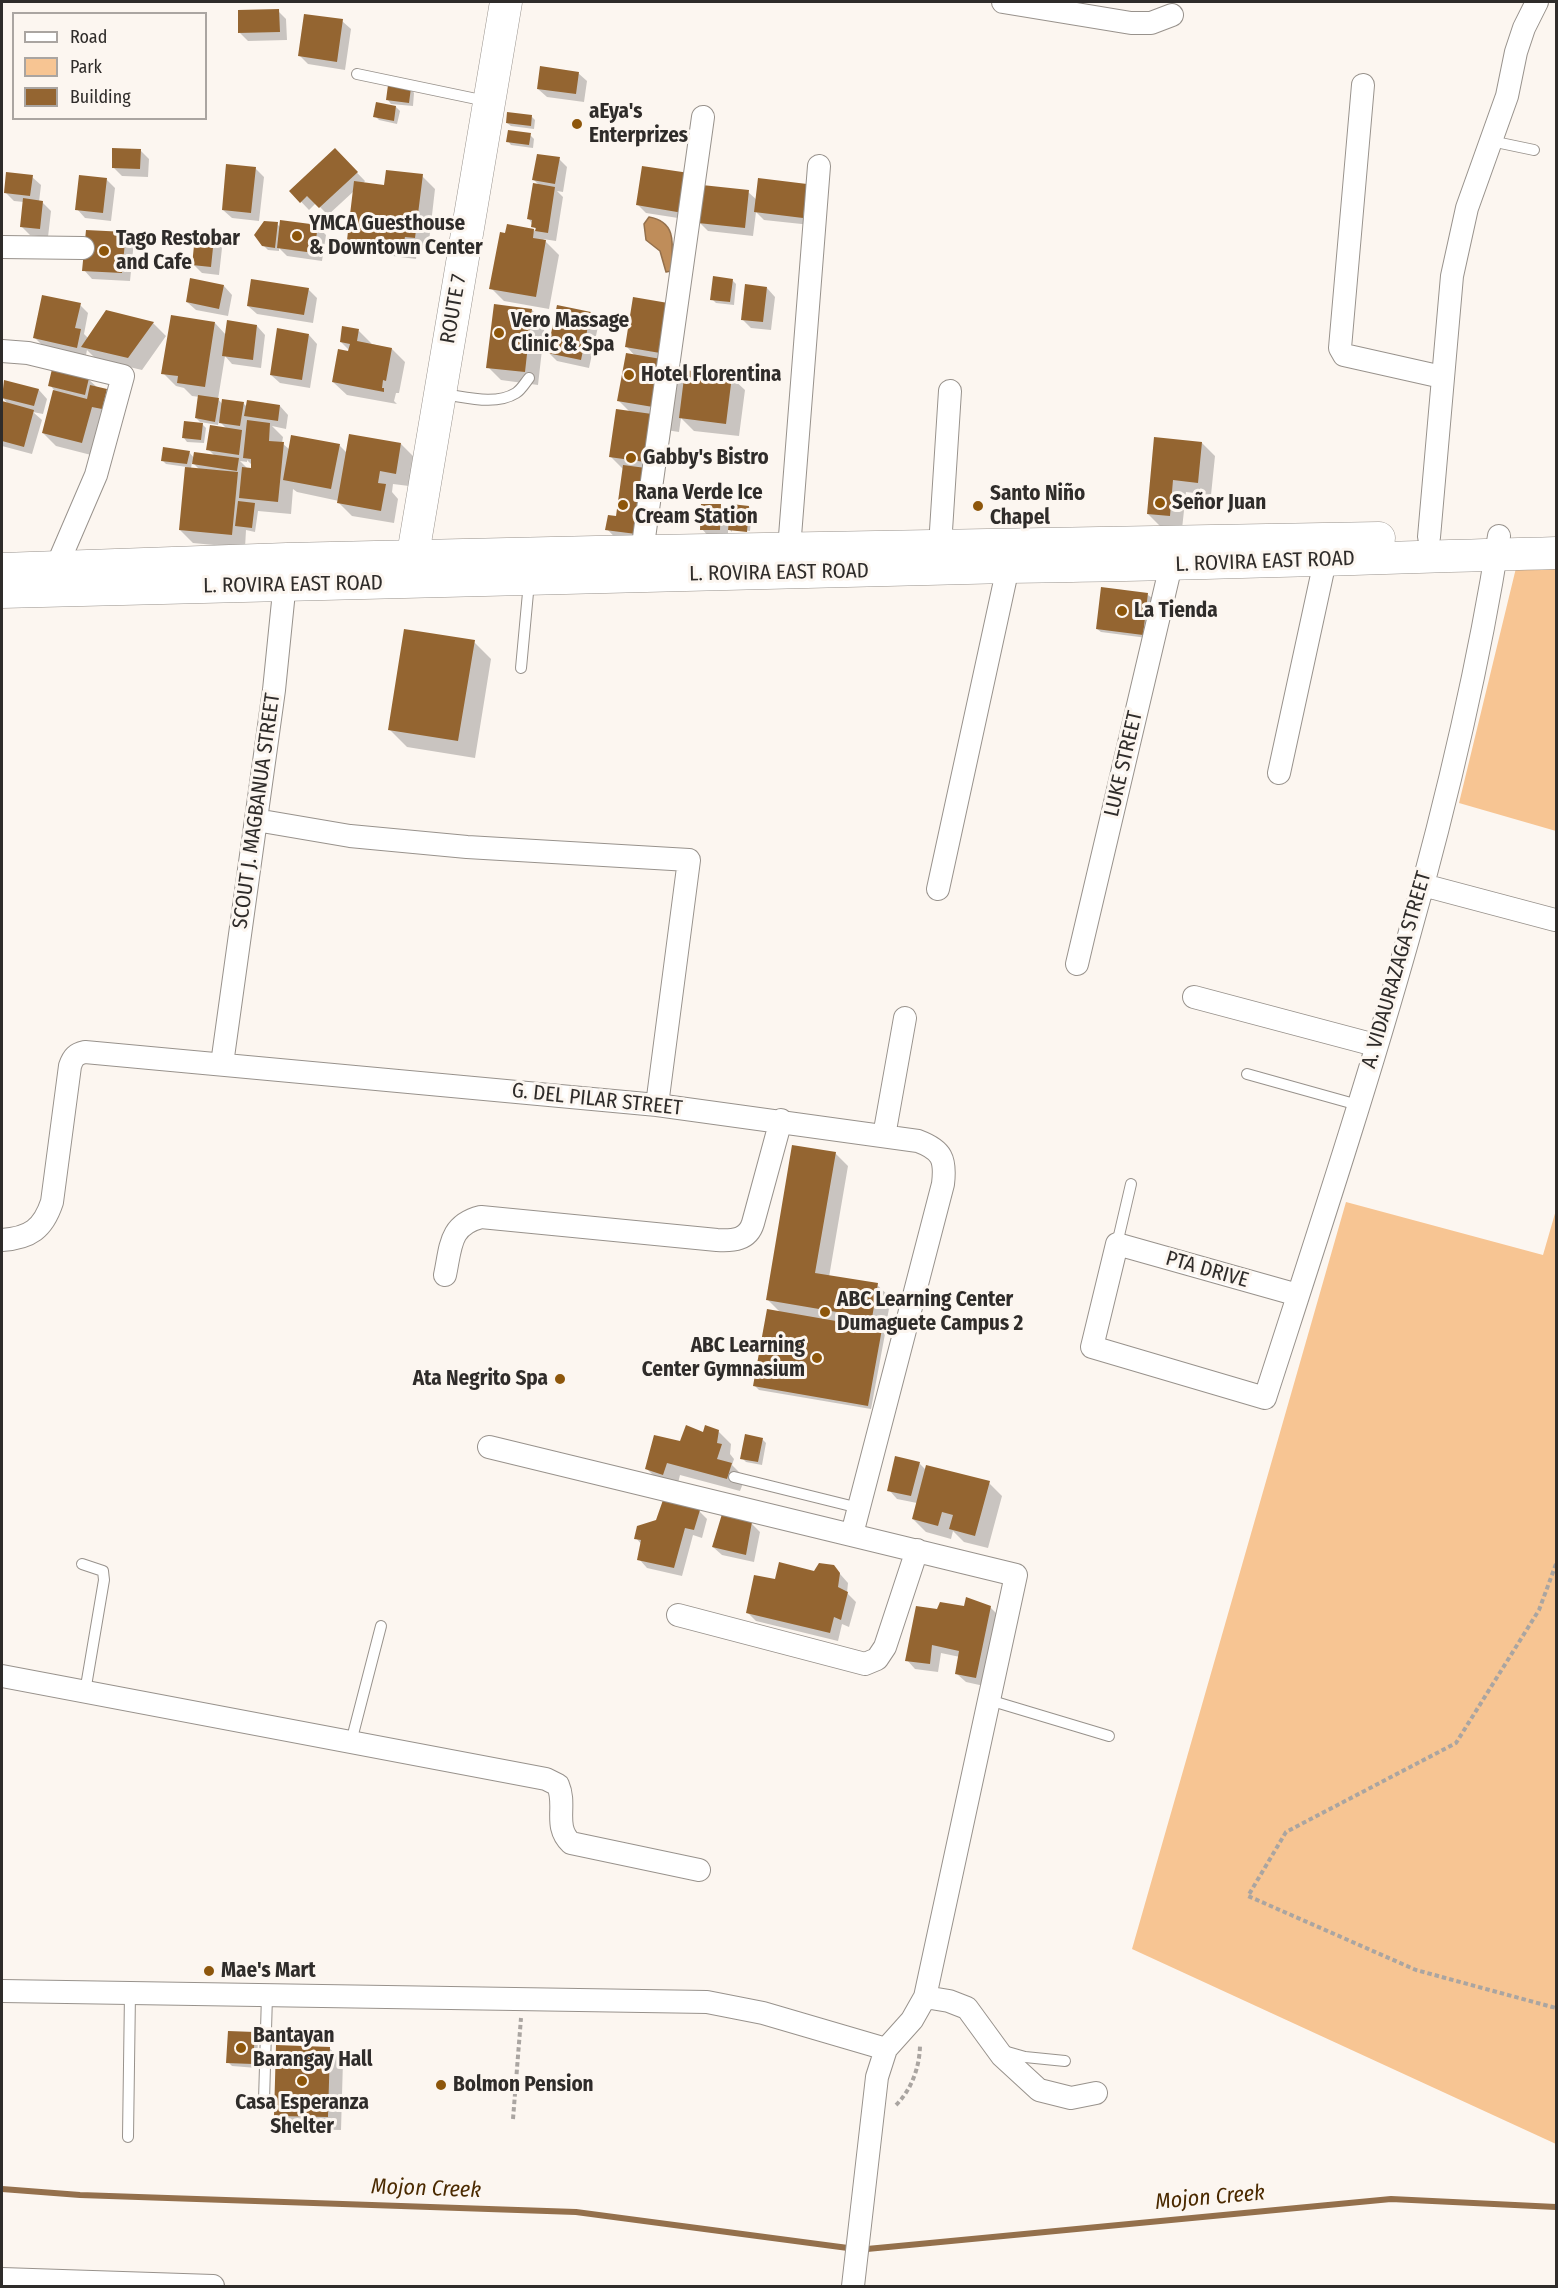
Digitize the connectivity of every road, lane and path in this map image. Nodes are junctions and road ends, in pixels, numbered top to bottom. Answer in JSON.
{"nodes":[{"id":1,"x":506,"y":2,"type":"edge"},
{"id":2,"x":1004,"y":2,"type":"edge"},
{"id":3,"x":1538,"y":2,"type":"edge"},
{"id":4,"x":1172,"y":15,"type":"dead end"},
{"id":5,"x":357,"y":74,"type":"dead end"},
{"id":6,"x":1363,"y":85,"type":"dead end"},
{"id":7,"x":489,"y":101,"type":"junction"},
{"id":8,"x":703,"y":117,"type":"dead end"},
{"id":9,"x":1491,"y":141,"type":"junction"},
{"id":10,"x":1534,"y":150,"type":"dead end"},
{"id":11,"x":819,"y":166,"type":"dead end"},
{"id":12,"x":2,"y":247,"type":"edge"},
{"id":13,"x":83,"y":249,"type":"dead end"},
{"id":14,"x":2,"y":351,"type":"edge"},
{"id":15,"x":1442,"y":377,"type":"junction"},
{"id":16,"x":529,"y":378,"type":"dead end"},
{"id":17,"x":950,"y":391,"type":"dead end"},
{"id":18,"x":440,"y":393,"type":"junction"},
{"id":19,"x":1557,"y":534,"type":"edge"},
{"id":20,"x":1429,"y":537,"type":"junction"},
{"id":21,"x":1498,"y":545,"type":"junction"},
{"id":22,"x":940,"y":546,"type":"junction"},
{"id":23,"x":789,"y":549,"type":"junction"},
{"id":24,"x":1238,"y":551,"type":"junction"},
{"id":25,"x":642,"y":552,"type":"junction"},
{"id":26,"x":1557,"y":554,"type":"edge"},
{"id":27,"x":973,"y":557,"type":"junction"},
{"id":28,"x":1325,"y":561,"type":"junction"},
{"id":29,"x":723,"y":562,"type":"junction"},
{"id":30,"x":1171,"y":565,"type":"junction"},
{"id":31,"x":1008,"y":567,"type":"junction"},
{"id":32,"x":56,"y":568,"type":"junction"},
{"id":33,"x":2,"y":569,"type":"edge"},
{"id":34,"x":411,"y":569,"type":"junction"},
{"id":35,"x":286,"y":572,"type":"junction"},
{"id":36,"x":529,"y":579,"type":"junction"},
{"id":37,"x":2,"y":592,"type":"edge"},
{"id":38,"x":521,"y":668,"type":"dead end"},
{"id":39,"x":1279,"y":772,"type":"dead end"},
{"id":40,"x":256,"y":820,"type":"junction"},
{"id":41,"x":1423,"y":885,"type":"junction"},
{"id":42,"x":939,"y":889,"type":"dead end"},
{"id":43,"x":1555,"y":920,"type":"dead end"},
{"id":44,"x":1077,"y":964,"type":"dead end"},
{"id":45,"x":1194,"y":997,"type":"dead end"},
{"id":46,"x":905,"y":1018,"type":"dead end"},
{"id":47,"x":1376,"y":1045,"type":"junction"},
{"id":48,"x":222,"y":1064,"type":"junction"},
{"id":49,"x":1247,"y":1074,"type":"dead end"},
{"id":50,"x":657,"y":1105,"type":"junction"},
{"id":51,"x":1358,"y":1105,"type":"junction"},
{"id":52,"x":781,"y":1120,"type":"junction"},
{"id":53,"x":884,"y":1136,"type":"junction"},
{"id":54,"x":1131,"y":1184,"type":"dead end"},
{"id":55,"x":2,"y":1240,"type":"edge"},
{"id":56,"x":1117,"y":1244,"type":"junction"},
{"id":57,"x":445,"y":1275,"type":"dead end"},
{"id":58,"x":1298,"y":1295,"type":"junction"},
{"id":59,"x":489,"y":1447,"type":"dead end"},
{"id":60,"x":734,"y":1477,"type":"dead end"},
{"id":61,"x":859,"y":1508,"type":"junction"},
{"id":62,"x":852,"y":1534,"type":"junction"},
{"id":63,"x":916,"y":1550,"type":"junction"},
{"id":64,"x":82,"y":1564,"type":"dead end"},
{"id":65,"x":1557,"y":1564,"type":"edge"},
{"id":66,"x":678,"y":1615,"type":"dead end"},
{"id":67,"x":381,"y":1626,"type":"dead end"},
{"id":68,"x":2,"y":1676,"type":"edge"},
{"id":69,"x":85,"y":1692,"type":"junction"},
{"id":70,"x":989,"y":1700,"type":"junction"},
{"id":71,"x":1109,"y":1736,"type":"dead end"},
{"id":72,"x":351,"y":1742,"type":"junction"},
{"id":73,"x":699,"y":1870,"type":"dead end"},
{"id":74,"x":2,"y":1991,"type":"edge"},
{"id":75,"x":130,"y":1993,"type":"junction"},
{"id":76,"x":267,"y":1995,"type":"junction"},
{"id":77,"x":925,"y":1997,"type":"junction"},
{"id":78,"x":523,"y":1999,"type":"junction"},
{"id":79,"x":1557,"y":2008,"type":"edge"},
{"id":80,"x":912,"y":2020,"type":"junction"},
{"id":81,"x":997,"y":2048,"type":"junction"},
{"id":82,"x":886,"y":2049,"type":"junction"},
{"id":83,"x":1065,"y":2061,"type":"dead end"},
{"id":84,"x":1096,"y":2093,"type":"dead end"},
{"id":85,"x":264,"y":2101,"type":"dead end"},
{"id":86,"x":873,"y":2111,"type":"junction"},
{"id":87,"x":513,"y":2119,"type":"dead end"},
{"id":88,"x":128,"y":2137,"type":"dead end"},
{"id":89,"x":2,"y":2279,"type":"edge"},
{"id":90,"x":213,"y":2286,"type":"edge"},
{"id":91,"x":853,"y":2286,"type":"edge"}],
"edges":[{"from":1,"to":7,"type":"main road","name":"ROUTE 7"},
{"from":2,"to":4,"type":"street"},
{"from":3,"to":9,"type":"street"},
{"from":5,"to":7,"type":"lane"},
{"from":6,"to":15,"type":"street"},
{"from":7,"to":18,"type":"main road","name":"ROUTE 7"},
{"from":8,"to":25,"type":"street"},
{"from":9,"to":10,"type":"lane"},
{"from":9,"to":15,"type":"street"},
{"from":11,"to":23,"type":"street"},
{"from":12,"to":13,"type":"street"},
{"from":14,"to":32,"type":"street"},
{"from":15,"to":20,"type":"street"},
{"from":16,"to":18,"type":"lane"},
{"from":17,"to":22,"type":"street"},
{"from":18,"to":34,"type":"main road","name":"ROUTE 7"},
{"from":19,"to":21,"type":"main road","name":"L. ROVIRA EAST ROAD"},
{"from":20,"to":21,"type":"main road","name":"L. ROVIRA EAST ROAD"},
{"from":20,"to":24,"type":"main road","name":"L. ROVIRA EAST ROAD"},
{"from":21,"to":26,"type":"main road","name":"L. ROVIRA EAST ROAD"},
{"from":21,"to":28,"type":"main road","name":"L. ROVIRA EAST ROAD"},
{"from":21,"to":41,"type":"street","name":"A. VIDAURAZAGA STREET"},
{"from":22,"to":23,"type":"main road","name":"L. ROVIRA EAST ROAD"},
{"from":22,"to":27,"type":"main road","name":"L. ROVIRA EAST ROAD"},
{"from":23,"to":29,"type":"main road","name":"L. ROVIRA EAST ROAD"},
{"from":24,"to":27,"type":"main road","name":"L. ROVIRA EAST ROAD"},
{"from":24,"to":28,"type":"main road","name":"L. ROVIRA EAST ROAD"},
{"from":24,"to":30,"type":"main road","name":"L. ROVIRA EAST ROAD"},
{"from":25,"to":29,"type":"main road","name":"L. ROVIRA EAST ROAD"},
{"from":25,"to":34,"type":"main road","name":"L. ROVIRA EAST ROAD"},
{"from":27,"to":29,"type":"main road","name":"L. ROVIRA EAST ROAD"},
{"from":27,"to":31,"type":"main road","name":"L. ROVIRA EAST ROAD"},
{"from":28,"to":39,"type":"street"},
{"from":29,"to":36,"type":"main road","name":"L. ROVIRA EAST ROAD"},
{"from":30,"to":31,"type":"main road","name":"L. ROVIRA EAST ROAD"},
{"from":30,"to":44,"type":"street","name":"LUKE STREET"},
{"from":31,"to":42,"type":"street"},
{"from":32,"to":33,"type":"main road","name":"L. ROVIRA EAST ROAD"},
{"from":32,"to":35,"type":"main road","name":"L. ROVIRA EAST ROAD"},
{"from":34,"to":35,"type":"main road","name":"L. ROVIRA EAST ROAD"},
{"from":34,"to":36,"type":"main road","name":"L. ROVIRA EAST ROAD"},
{"from":35,"to":37,"type":"main road","name":"L. ROVIRA EAST ROAD"},
{"from":35,"to":40,"type":"street","name":"SCOUT J. MAGBANUA STREET"},
{"from":36,"to":38,"type":"lane"},
{"from":40,"to":48,"type":"street","name":"SCOUT J. MAGBANUA STREET"},
{"from":40,"to":50,"type":"street"},
{"from":41,"to":43,"type":"street"},
{"from":41,"to":47,"type":"street","name":"A. VIDAURAZAGA STREET"},
{"from":45,"to":47,"type":"street"},
{"from":46,"to":53,"type":"street"},
{"from":47,"to":51,"type":"street","name":"A. VIDAURAZAGA STREET"},
{"from":48,"to":50,"type":"street","name":"G. DEL PILAR STREET"},
{"from":48,"to":55,"type":"street","name":"G. DEL PILAR STREET"},
{"from":49,"to":51,"type":"lane"},
{"from":50,"to":52,"type":"street","name":"G. DEL PILAR STREET"},
{"from":51,"to":58,"type":"street","name":"A. VIDAURAZAGA STREET"},
{"from":52,"to":53,"type":"street","name":"G. DEL PILAR STREET"},
{"from":52,"to":57,"type":"street"},
{"from":53,"to":61,"type":"street","name":"G. DEL PILAR STREET"},
{"from":54,"to":56,"type":"lane"},
{"from":56,"to":58,"type":"street","name":"PTA DRIVE"},
{"from":56,"to":58,"type":"street","name":"A. VIDAURAZAGA STREET"},
{"from":59,"to":62,"type":"street"},
{"from":60,"to":61,"type":"lane"},
{"from":61,"to":62,"type":"street","name":"G. DEL PILAR STREET"},
{"from":62,"to":63,"type":"street"},
{"from":63,"to":66,"type":"street"},
{"from":63,"to":70,"type":"street"},
{"from":64,"to":69,"type":"lane"},
{"from":65,"to":79,"type":"path"},
{"from":67,"to":72,"type":"lane"},
{"from":68,"to":69,"type":"street"},
{"from":69,"to":72,"type":"street"},
{"from":70,"to":71,"type":"lane"},
{"from":70,"to":77,"type":"street"},
{"from":72,"to":73,"type":"street"},
{"from":74,"to":75,"type":"street"},
{"from":75,"to":76,"type":"street"},
{"from":75,"to":88,"type":"lane"},
{"from":76,"to":78,"type":"street"},
{"from":76,"to":85,"type":"lane"},
{"from":77,"to":80,"type":"street"},
{"from":77,"to":81,"type":"street"},
{"from":78,"to":82,"type":"street"},
{"from":78,"to":87,"type":"path"},
{"from":80,"to":82,"type":"street"},
{"from":80,"to":86,"type":"path"},
{"from":81,"to":83,"type":"lane"},
{"from":81,"to":84,"type":"street"},
{"from":82,"to":86,"type":"street"},
{"from":86,"to":91,"type":"street"},
{"from":89,"to":90,"type":"street"}]}
